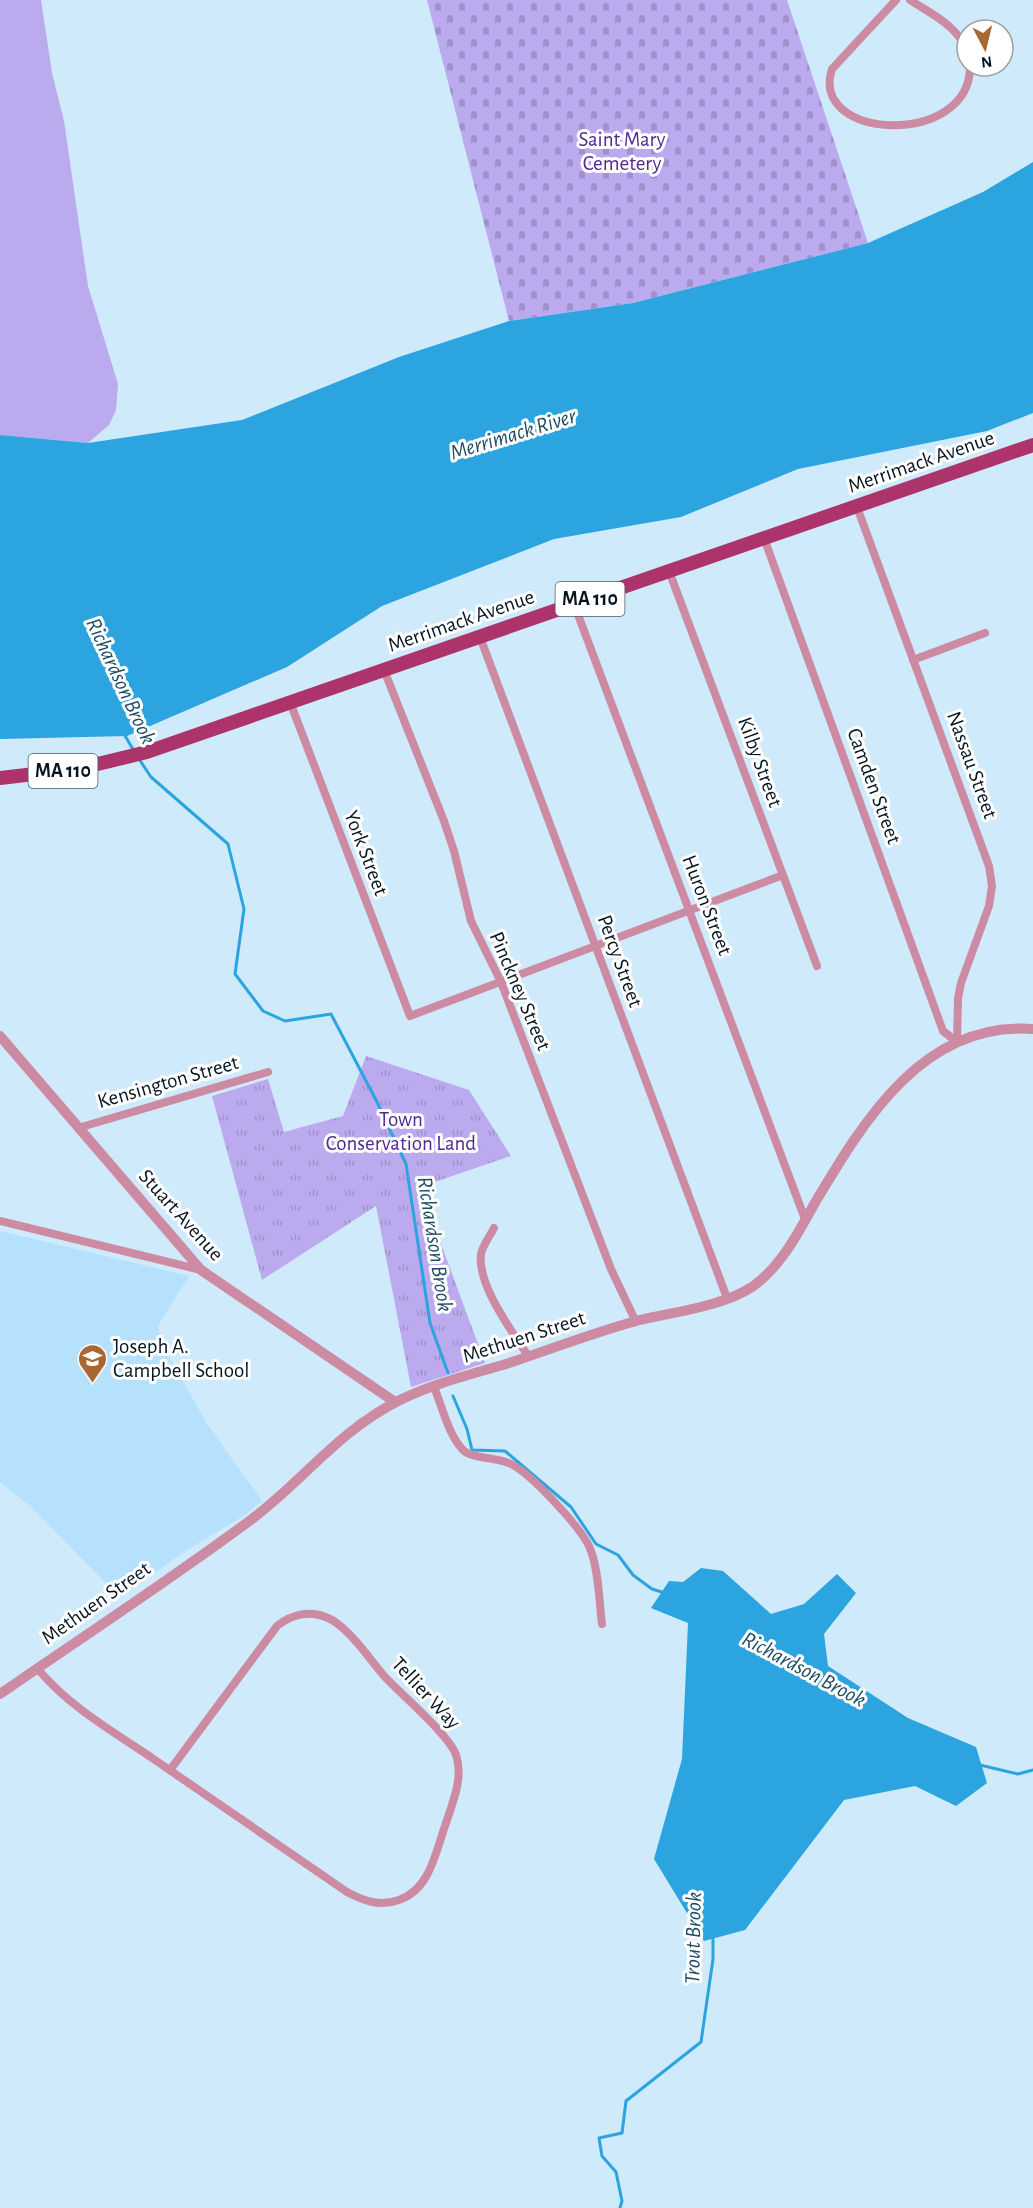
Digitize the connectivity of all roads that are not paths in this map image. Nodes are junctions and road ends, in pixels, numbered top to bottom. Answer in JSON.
{"nodes":[{"id":1,"x":896,"y":0,"type":"edge"},
{"id":2,"x":910,"y":0,"type":"edge"},
{"id":3,"x":955,"y":32,"type":"edge"},
{"id":4,"x":969,"y":78,"type":"edge"},
{"id":5,"x":1033,"y":445,"type":"edge"},
{"id":6,"x":857,"y":507,"type":"junction"},
{"id":7,"x":764,"y":538,"type":"junction"},
{"id":8,"x":669,"y":571,"type":"junction"},
{"id":9,"x":574,"y":604,"type":"junction"},
{"id":10,"x":986,"y":633,"type":"dead end"},
{"id":11,"x":480,"y":637,"type":"junction"},
{"id":12,"x":913,"y":660,"type":"junction"},
{"id":13,"x":384,"y":670,"type":"junction"},
{"id":14,"x":290,"y":702,"type":"junction"},
{"id":15,"x":0,"y":778,"type":"edge"},
{"id":16,"x":783,"y":875,"type":"junction"},
{"id":17,"x":689,"y":910,"type":"junction"},
{"id":18,"x":595,"y":946,"type":"junction"},
{"id":19,"x":817,"y":966,"type":"dead end"},
{"id":20,"x":501,"y":982,"type":"junction"},
{"id":21,"x":1033,"y":1029,"type":"edge"},
{"id":22,"x":0,"y":1036,"type":"edge"},
{"id":23,"x":957,"y":1042,"type":"junction"},
{"id":24,"x":268,"y":1072,"type":"dead end"},
{"id":25,"x":78,"y":1128,"type":"junction"},
{"id":26,"x":805,"y":1219,"type":"junction"},
{"id":27,"x":0,"y":1221,"type":"edge"},
{"id":28,"x":494,"y":1228,"type":"dead end"},
{"id":29,"x":201,"y":1270,"type":"junction"},
{"id":30,"x":727,"y":1298,"type":"junction"},
{"id":31,"x":636,"y":1322,"type":"junction"},
{"id":32,"x":528,"y":1356,"type":"junction"},
{"id":33,"x":434,"y":1387,"type":"junction"},
{"id":34,"x":395,"y":1402,"type":"junction"},
{"id":35,"x":602,"y":1624,"type":"dead end"},
{"id":36,"x":37,"y":1668,"type":"junction"},
{"id":37,"x":0,"y":1694,"type":"edge"},
{"id":38,"x":170,"y":1770,"type":"junction"}],
"edges":[{"from":1,"to":4,"type":"street"},
{"from":2,"to":3,"type":"street"},
{"from":5,"to":6,"type":"main road","name":"Merrimack Avenue","number":"MA 110"},
{"from":6,"to":7,"type":"main road","name":"Merrimack Avenue","number":"MA 110"},
{"from":6,"to":12,"type":"street","name":"Nassau Street"},
{"from":7,"to":8,"type":"main road","name":"Merrimack Avenue","number":"MA 110"},
{"from":7,"to":23,"type":"street","name":"Camden Street"},
{"from":8,"to":9,"type":"main road","name":"Merrimack Avenue","number":"MA 110"},
{"from":8,"to":16,"type":"street","name":"Kilby Street"},
{"from":9,"to":11,"type":"main road","name":"Merrimack Avenue","number":"MA 110"},
{"from":9,"to":17,"type":"street","name":"Huron Street"},
{"from":10,"to":12,"type":"street"},
{"from":11,"to":13,"type":"main road","name":"Merrimack Avenue","number":"MA 110"},
{"from":11,"to":18,"type":"street","name":"Percy Street"},
{"from":12,"to":23,"type":"street","name":"Nassau Street"},
{"from":13,"to":14,"type":"main road","name":"Merrimack Avenue","number":"MA 110"},
{"from":13,"to":20,"type":"street","name":"Pinckney Street"},
{"from":14,"to":15,"type":"main road","name":"Merrimack Avenue","number":"MA 110"},
{"from":14,"to":20,"type":"street","name":"York Street"},
{"from":16,"to":17,"type":"street"},
{"from":16,"to":19,"type":"street","name":"Kilby Street"},
{"from":17,"to":18,"type":"street"},
{"from":17,"to":26,"type":"street","name":"Huron Street"},
{"from":18,"to":20,"type":"street"},
{"from":18,"to":30,"type":"street","name":"Percy Street"},
{"from":20,"to":31,"type":"street","name":"Pinckney Street"},
{"from":21,"to":23,"type":"street","name":"Methuen Street"},
{"from":22,"to":25,"type":"street","name":"Stuart Avenue"},
{"from":23,"to":26,"type":"street","name":"Methuen Street"},
{"from":24,"to":25,"type":"street","name":"Kensington Street"},
{"from":25,"to":29,"type":"street","name":"Stuart Avenue"},
{"from":26,"to":30,"type":"street","name":"Methuen Street"},
{"from":27,"to":29,"type":"street"},
{"from":28,"to":32,"type":"street"},
{"from":29,"to":34,"type":"street","name":"Stuart Avenue"},
{"from":30,"to":31,"type":"street","name":"Methuen Street"},
{"from":31,"to":32,"type":"street","name":"Methuen Street"},
{"from":32,"to":33,"type":"street","name":"Methuen Street"},
{"from":33,"to":34,"type":"street","name":"Methuen Street"},
{"from":33,"to":35,"type":"street"},
{"from":34,"to":36,"type":"street","name":"Methuen Street"},
{"from":36,"to":37,"type":"street","name":"Methuen Street"},
{"from":36,"to":38,"type":"street","name":"Tellier Way"},
{"from":38,"to":38,"type":"street","name":"Tellier Way"}]}
